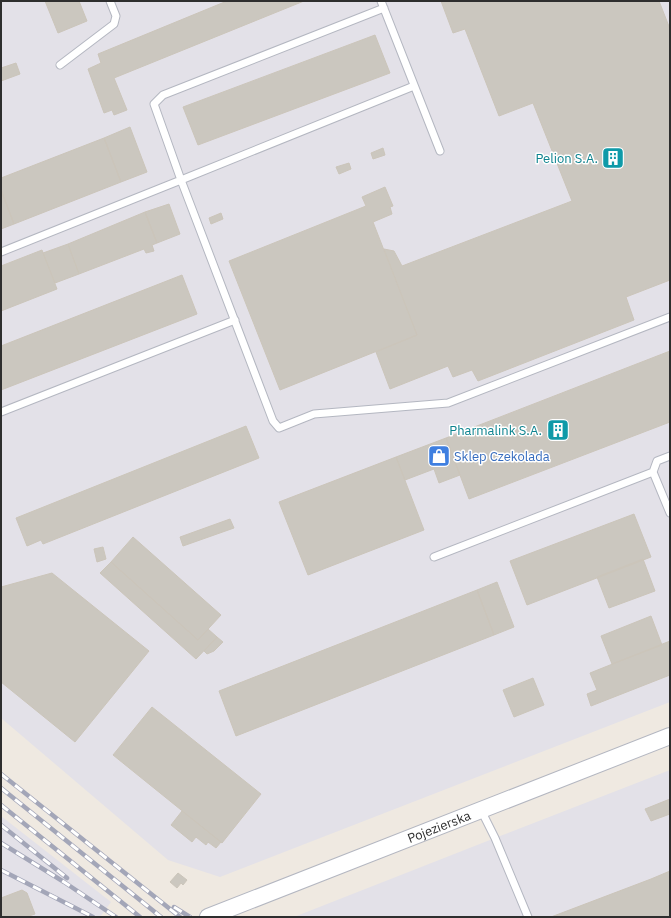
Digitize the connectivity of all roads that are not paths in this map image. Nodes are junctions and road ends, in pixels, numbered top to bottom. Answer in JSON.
{"nodes":[{"id":1,"x":110,"y":1,"type":"edge"},
{"id":2,"x":381,"y":1,"type":"edge"},
{"id":3,"x":384,"y":8,"type":"junction"},
{"id":4,"x":60,"y":65,"type":"dead end"},
{"id":5,"x":414,"y":86,"type":"junction"},
{"id":6,"x":440,"y":151,"type":"dead end"},
{"id":7,"x":181,"y":180,"type":"junction"},
{"id":8,"x":1,"y":252,"type":"edge"},
{"id":9,"x":670,"y":318,"type":"edge"},
{"id":10,"x":235,"y":320,"type":"junction"},
{"id":11,"x":1,"y":412,"type":"edge"},
{"id":12,"x":670,"y":456,"type":"edge"},
{"id":13,"x":653,"y":472,"type":"junction"},
{"id":14,"x":670,"y":513,"type":"edge"},
{"id":15,"x":434,"y":557,"type":"dead end"},
{"id":16,"x":670,"y":736,"type":"edge"},
{"id":17,"x":481,"y":810,"type":"junction"},
{"id":18,"x":208,"y":917,"type":"edge"},
{"id":19,"x":528,"y":917,"type":"edge"}],
"edges":[{"from":1,"to":4,"type":"lane"},
{"from":2,"to":3,"type":"lane"},
{"from":3,"to":5,"type":"lane"},
{"from":3,"to":7,"type":"lane"},
{"from":5,"to":6,"type":"lane"},
{"from":5,"to":7,"type":"lane"},
{"from":7,"to":8,"type":"lane"},
{"from":7,"to":10,"type":"lane"},
{"from":9,"to":10,"type":"lane"},
{"from":10,"to":11,"type":"lane"},
{"from":12,"to":13,"type":"lane"},
{"from":13,"to":14,"type":"lane"},
{"from":13,"to":15,"type":"lane"},
{"from":16,"to":17,"type":"street","name":"Pojezierska"},
{"from":17,"to":18,"type":"street","name":"Pojezierska"},
{"from":17,"to":19,"type":"lane"}]}
